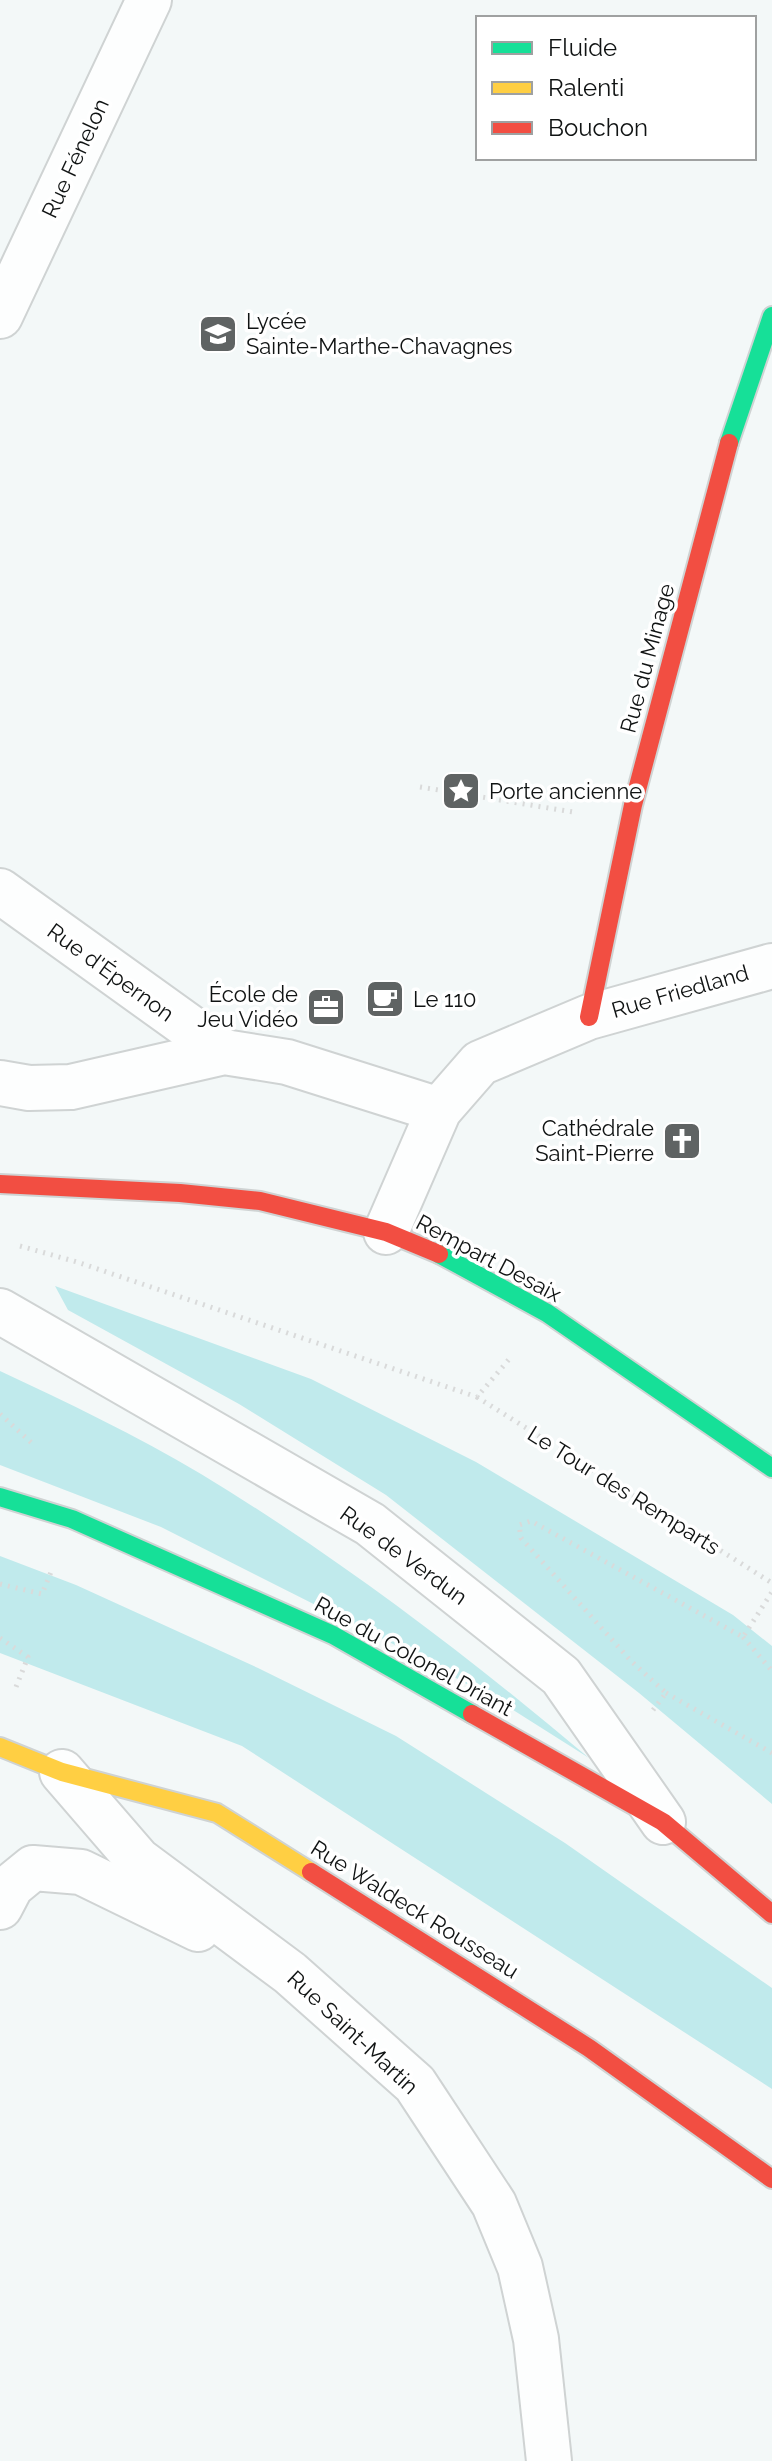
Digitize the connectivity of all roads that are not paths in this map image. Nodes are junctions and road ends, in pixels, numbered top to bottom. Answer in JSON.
{"nodes":[{"id":1,"x":149,"y":0,"type":"edge"},
{"id":2,"x":0,"y":316,"type":"edge"},
{"id":3,"x":772,"y":316,"type":"edge"},
{"id":4,"x":0,"y":891,"type":"edge"},
{"id":5,"x":772,"y":966,"type":"edge"},
{"id":6,"x":589,"y":1017,"type":"junction"},
{"id":7,"x":224,"y":1052,"type":"junction"},
{"id":8,"x":0,"y":1083,"type":"edge"},
{"id":9,"x":439,"y":1110,"type":"junction"},
{"id":10,"x":0,"y":1184,"type":"edge"},
{"id":11,"x":386,"y":1232,"type":"junction"},
{"id":12,"x":0,"y":1311,"type":"edge"},
{"id":13,"x":772,"y":1468,"type":"edge"},
{"id":14,"x":0,"y":1497,"type":"edge"},
{"id":15,"x":0,"y":1747,"type":"edge"},
{"id":16,"x":62,"y":1772,"type":"junction"},
{"id":17,"x":663,"y":1822,"type":"junction"},
{"id":18,"x":0,"y":1907,"type":"edge"},
{"id":19,"x":772,"y":1914,"type":"edge"},
{"id":20,"x":290,"y":1973,"type":"junction"},
{"id":21,"x":772,"y":2179,"type":"edge"},
{"id":22,"x":549,"y":2461,"type":"edge"}],
"edges":[{"from":1,"to":2,"type":"street","name":"Rue Fénelon"},
{"from":3,"to":6,"type":"street","name":"Rue du Minage"},
{"from":4,"to":7,"type":"street","name":"Rue d'Épernon"},
{"from":5,"to":6,"type":"street","name":"Rue Friedland"},
{"from":6,"to":9,"type":"street","name":"Rue Friedland"},
{"from":7,"to":8,"type":"street"},
{"from":7,"to":9,"type":"street"},
{"from":9,"to":11,"type":"street","name":"Rue Friedland"},
{"from":10,"to":11,"type":"street","name":"Rempart Desaix"},
{"from":11,"to":13,"type":"street","name":"Rempart Desaix"},
{"from":12,"to":17,"type":"street","name":"Rue de Verdun"},
{"from":14,"to":17,"type":"street","name":"Rue du Colonel Driant"},
{"from":15,"to":16,"type":"street","name":"Rue Waldeck Rousseau"},
{"from":16,"to":20,"type":"street","name":"Rue Saint-Martin"},
{"from":16,"to":21,"type":"street","name":"Rue Waldeck Rousseau"},
{"from":17,"to":19,"type":"street","name":"Rue du Colonel Driant"},
{"from":18,"to":20,"type":"street"},
{"from":20,"to":22,"type":"street","name":"Rue Saint-Martin"}]}
